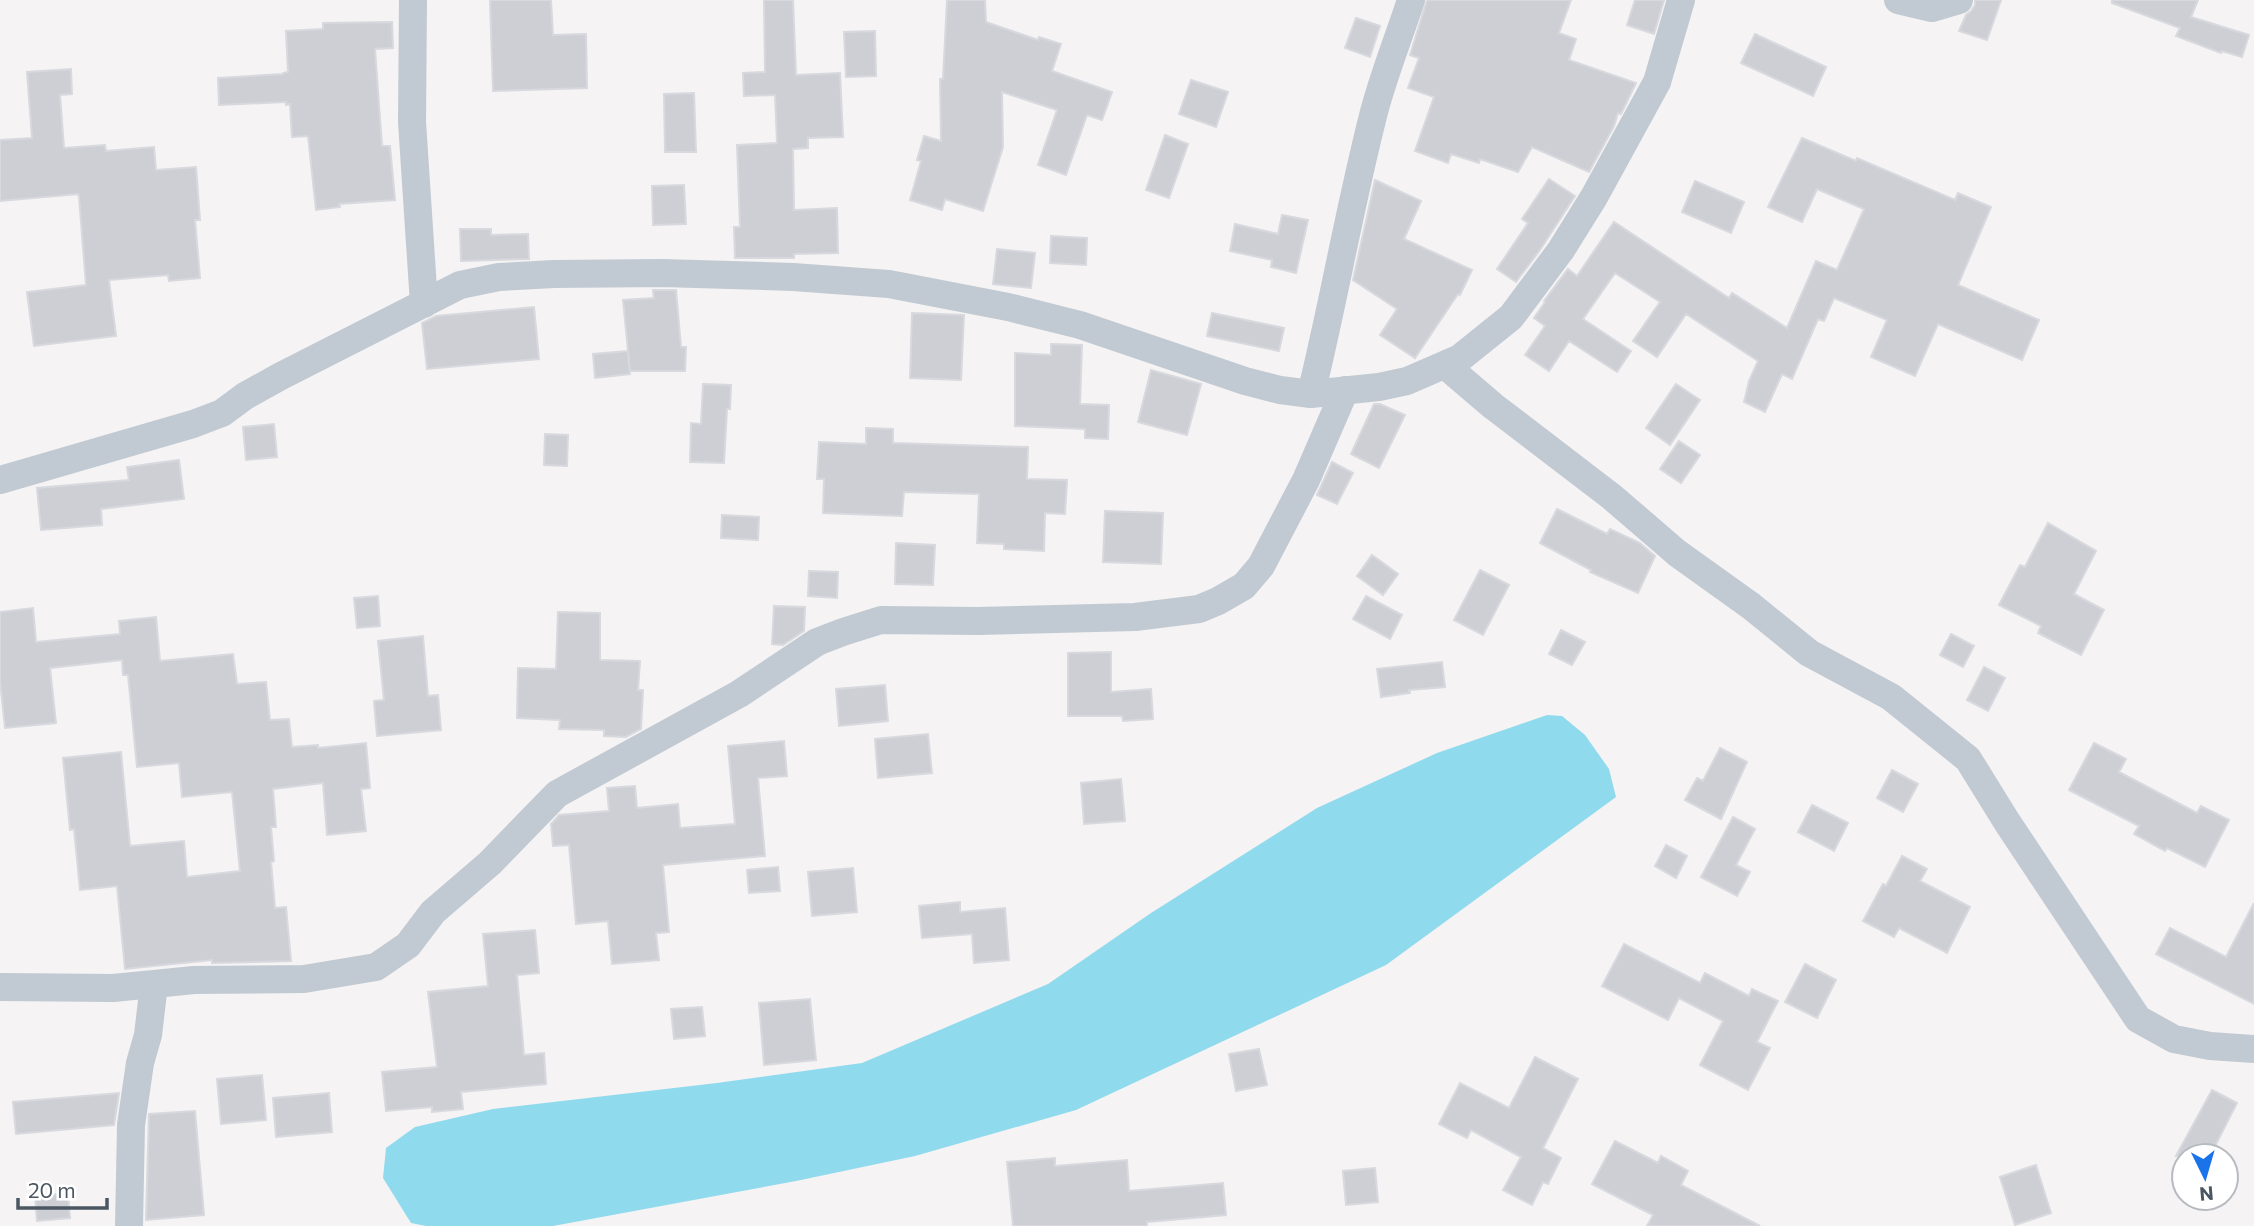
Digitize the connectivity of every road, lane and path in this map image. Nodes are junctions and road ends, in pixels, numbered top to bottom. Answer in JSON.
{"nodes":[{"id":1,"x":413,"y":0,"type":"edge"},
{"id":2,"x":1411,"y":0,"type":"edge"},
{"id":3,"x":1681,"y":0,"type":"edge"},
{"id":4,"x":1898,"y":0,"type":"edge"},
{"id":5,"x":1959,"y":0,"type":"edge"},
{"id":6,"x":424,"y":304,"type":"junction"},
{"id":7,"x":1445,"y":365,"type":"junction"},
{"id":8,"x":1345,"y":390,"type":"junction"},
{"id":9,"x":1311,"y":394,"type":"junction"},
{"id":10,"x":0,"y":480,"type":"edge"},
{"id":11,"x":155,"y":984,"type":"junction"},
{"id":12,"x":0,"y":987,"type":"edge"},
{"id":13,"x":2254,"y":1049,"type":"edge"},
{"id":14,"x":129,"y":1226,"type":"edge"}],
"edges":[{"from":1,"to":6,"type":"street"},
{"from":2,"to":9,"type":"street"},
{"from":3,"to":7,"type":"street"},
{"from":4,"to":5,"type":"street"},
{"from":6,"to":9,"type":"street"},
{"from":6,"to":10,"type":"street"},
{"from":7,"to":8,"type":"street"},
{"from":7,"to":13,"type":"street"},
{"from":8,"to":9,"type":"street"},
{"from":8,"to":11,"type":"street"},
{"from":11,"to":12,"type":"street"},
{"from":11,"to":14,"type":"street"}]}
